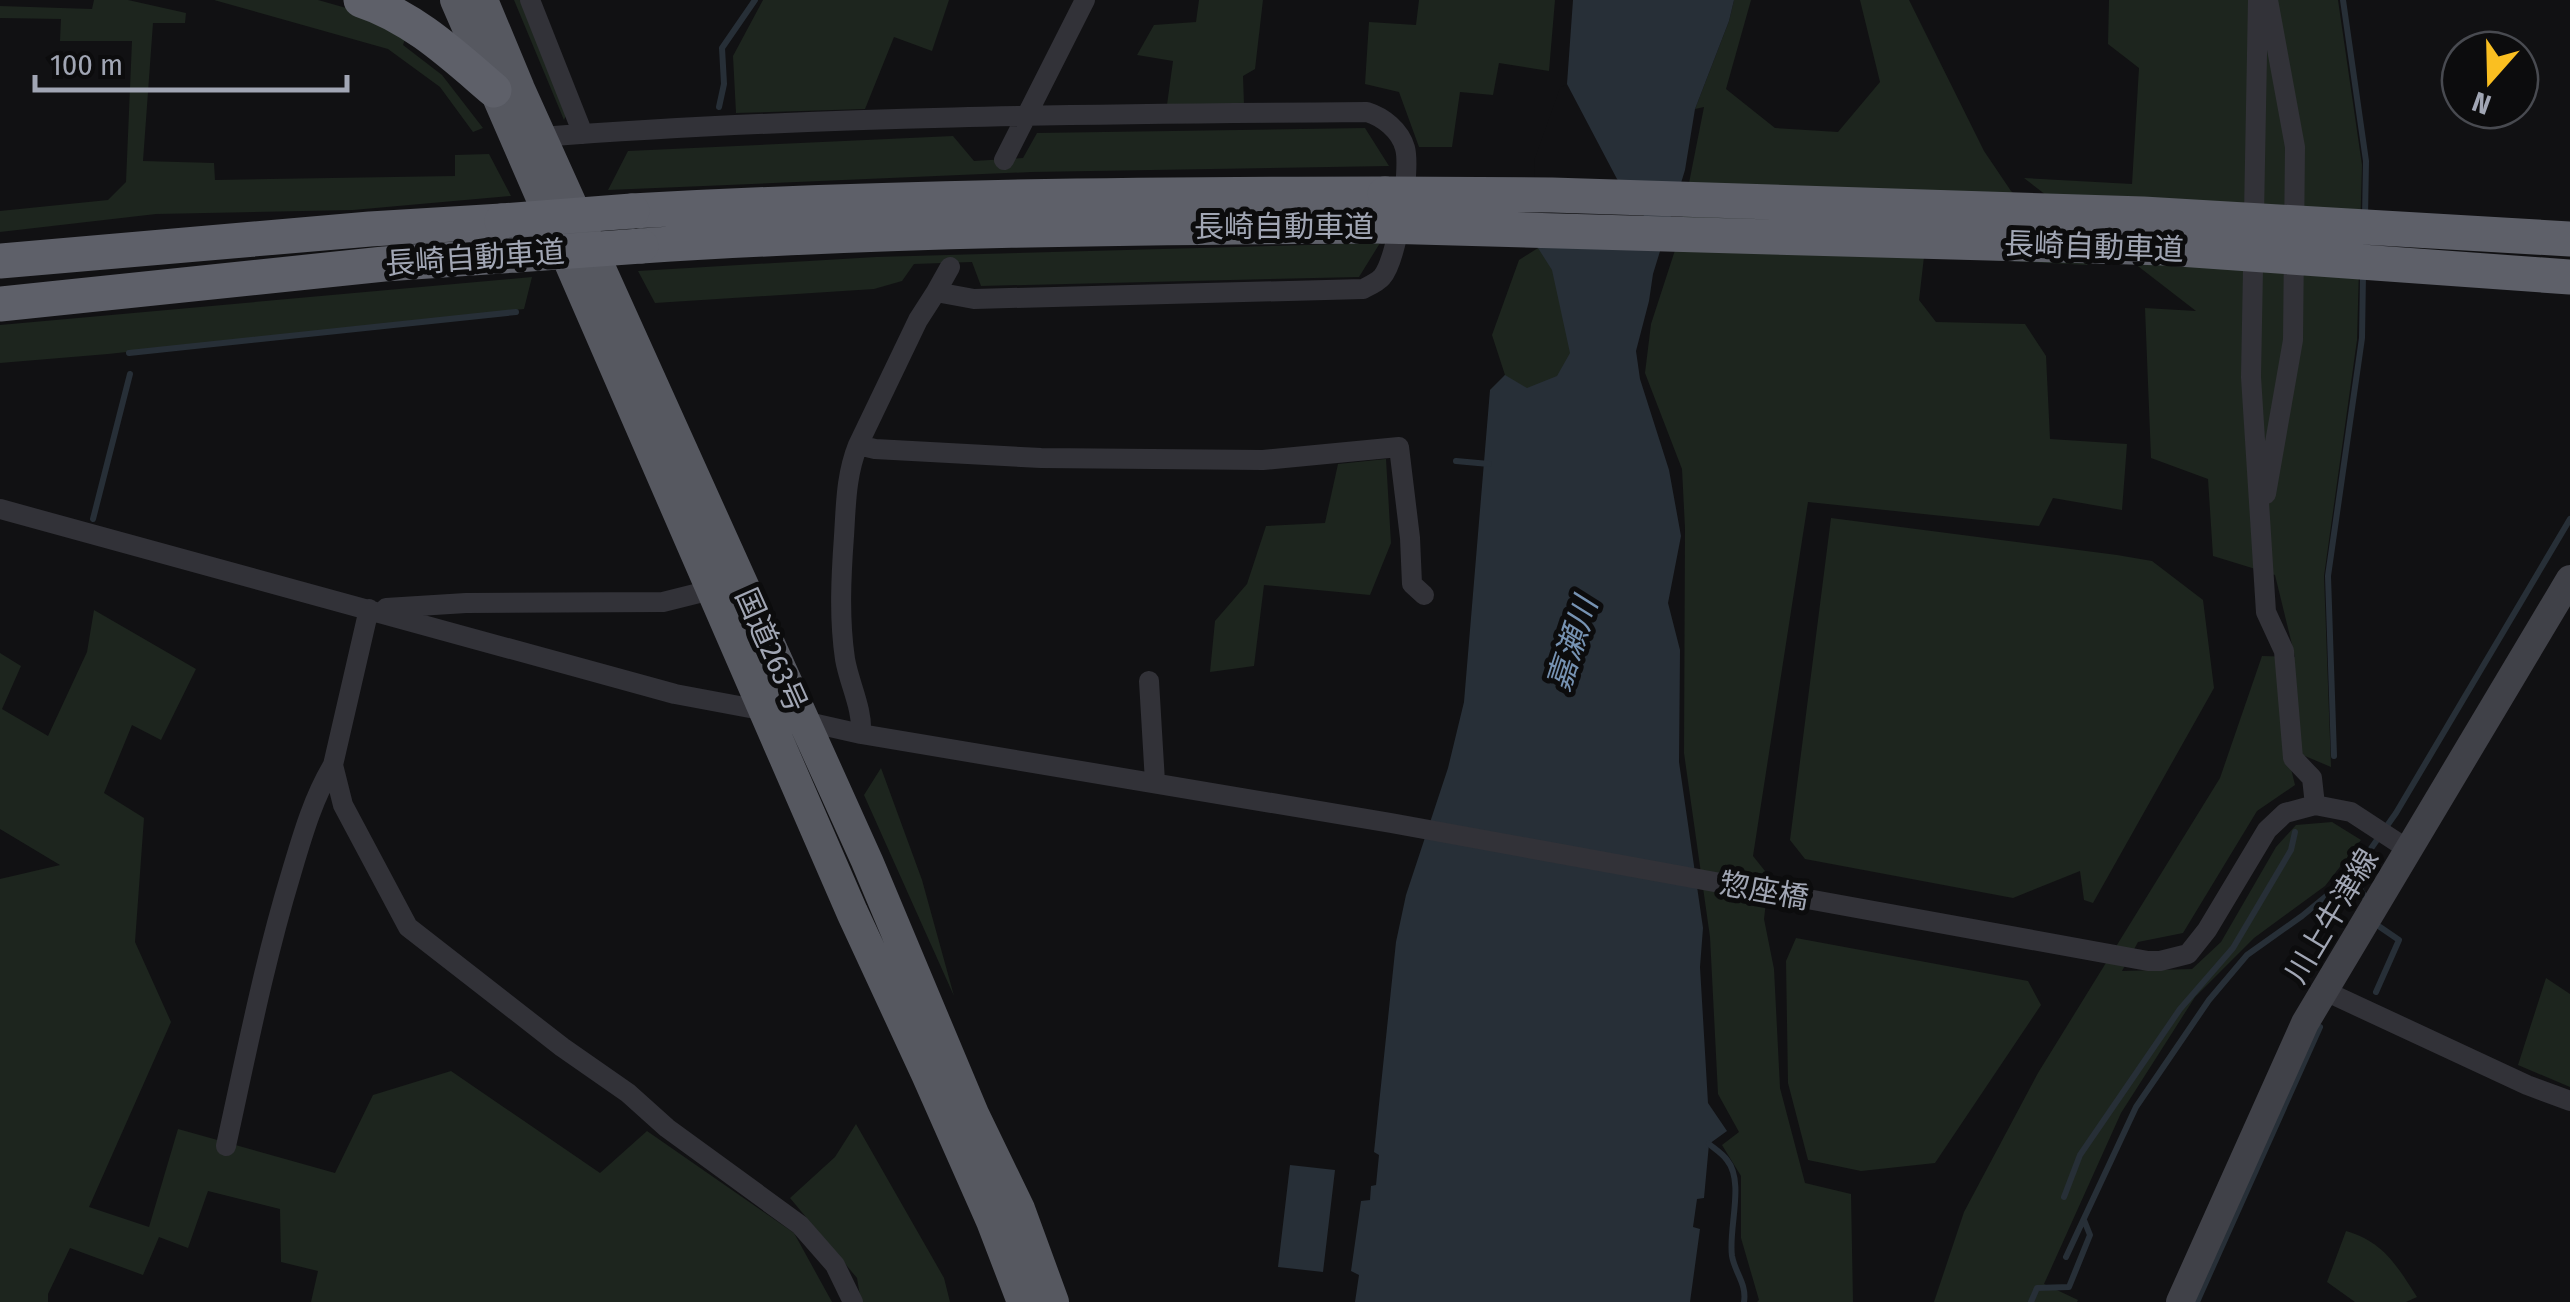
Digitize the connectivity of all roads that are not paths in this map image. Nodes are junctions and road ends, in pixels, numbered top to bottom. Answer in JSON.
{"nodes":[{"id":1,"x":361,"y":0,"type":"edge"},
{"id":2,"x":456,"y":0,"type":"edge"},
{"id":3,"x":482,"y":0,"type":"edge"},
{"id":4,"x":530,"y":0,"type":"edge"},
{"id":5,"x":1085,"y":0,"type":"edge"},
{"id":6,"x":2258,"y":0,"type":"edge"},
{"id":7,"x":2268,"y":0,"type":"edge"},
{"id":8,"x":494,"y":90,"type":"junction"},
{"id":9,"x":1027,"y":115,"type":"junction"},
{"id":10,"x":583,"y":134,"type":"junction"},
{"id":11,"x":541,"y":138,"type":"junction"},
{"id":12,"x":1004,"y":160,"type":"dead end"},
{"id":13,"x":1384,"y":210,"type":"junction"},
{"id":14,"x":2570,"y":239,"type":"edge"},
{"id":15,"x":0,"y":261,"type":"edge"},
{"id":16,"x":950,"y":267,"type":"dead end"},
{"id":17,"x":2570,"y":277,"type":"edge"},
{"id":18,"x":936,"y":292,"type":"junction"},
{"id":19,"x":0,"y":304,"type":"edge"},
{"id":20,"x":858,"y":445,"type":"junction"},
{"id":21,"x":0,"y":509,"type":"edge"},
{"id":22,"x":2261,"y":526,"type":"junction"},
{"id":23,"x":2570,"y":578,"type":"edge"},
{"id":24,"x":711,"y":590,"type":"junction"},
{"id":25,"x":1424,"y":594,"type":"dead end"},
{"id":26,"x":369,"y":609,"type":"junction"},
{"id":27,"x":1149,"y":681,"type":"dead end"},
{"id":28,"x":764,"y":710,"type":"junction"},
{"id":29,"x":804,"y":721,"type":"junction"},
{"id":30,"x":861,"y":734,"type":"junction"},
{"id":31,"x":333,"y":765,"type":"junction"},
{"id":32,"x":1156,"y":782,"type":"junction"},
{"id":33,"x":2315,"y":804,"type":"junction"},
{"id":34,"x":2403,"y":846,"type":"junction"},
{"id":35,"x":2325,"y":991,"type":"junction"},
{"id":36,"x":2570,"y":1100,"type":"edge"},
{"id":37,"x":226,"y":1146,"type":"dead end"},
{"id":38,"x":853,"y":1302,"type":"edge"},
{"id":39,"x":1024,"y":1302,"type":"edge"},
{"id":40,"x":1053,"y":1302,"type":"edge"},
{"id":41,"x":2180,"y":1302,"type":"edge"}],
"edges":[{"from":1,"to":8,"type":"highway"},
{"from":2,"to":8,"type":"highway","name":"国道263号"},
{"from":3,"to":11,"type":"highway","name":"国道263号"},
{"from":4,"to":10,"type":"street"},
{"from":5,"to":9,"type":"street"},
{"from":6,"to":22,"type":"street"},
{"from":7,"to":22,"type":"street"},
{"from":8,"to":24,"type":"highway","name":"国道263号"},
{"from":9,"to":10,"type":"street"},
{"from":9,"to":12,"type":"street"},
{"from":9,"to":18,"type":"street"},
{"from":10,"to":11,"type":"street"},
{"from":11,"to":29,"type":"highway","name":"国道263号"},
{"from":13,"to":14,"type":"highway","name":"長崎自動車道","bridge":true},
{"from":13,"to":15,"type":"highway","name":"長崎自動車道","bridge":true},
{"from":13,"to":17,"type":"highway","name":"長崎自動車道","bridge":true},
{"from":13,"to":19,"type":"highway","name":"長崎自動車道","bridge":true},
{"from":16,"to":18,"type":"street"},
{"from":18,"to":20,"type":"street"},
{"from":20,"to":25,"type":"street"},
{"from":20,"to":30,"type":"street"},
{"from":21,"to":26,"type":"street","name":"惣座橋"},
{"from":22,"to":33,"type":"street"},
{"from":23,"to":34,"type":"main road","name":"川上牛津線"},
{"from":24,"to":26,"type":"street"},
{"from":24,"to":28,"type":"highway","name":"国道263号"},
{"from":26,"to":28,"type":"street","name":"惣座橋"},
{"from":26,"to":31,"type":"street"},
{"from":27,"to":32,"type":"street"},
{"from":28,"to":29,"type":"street","name":"惣座橋"},
{"from":28,"to":39,"type":"highway","name":"国道263号"},
{"from":29,"to":30,"type":"street","name":"惣座橋"},
{"from":29,"to":40,"type":"highway","name":"国道263号"},
{"from":30,"to":32,"type":"street","name":"惣座橋"},
{"from":31,"to":37,"type":"street"},
{"from":31,"to":38,"type":"street"},
{"from":32,"to":33,"type":"street","name":"惣座橋"},
{"from":33,"to":34,"type":"street"},
{"from":34,"to":35,"type":"main road","name":"川上牛津線"},
{"from":35,"to":36,"type":"street"},
{"from":35,"to":41,"type":"main road","name":"川上牛津線"}]}
